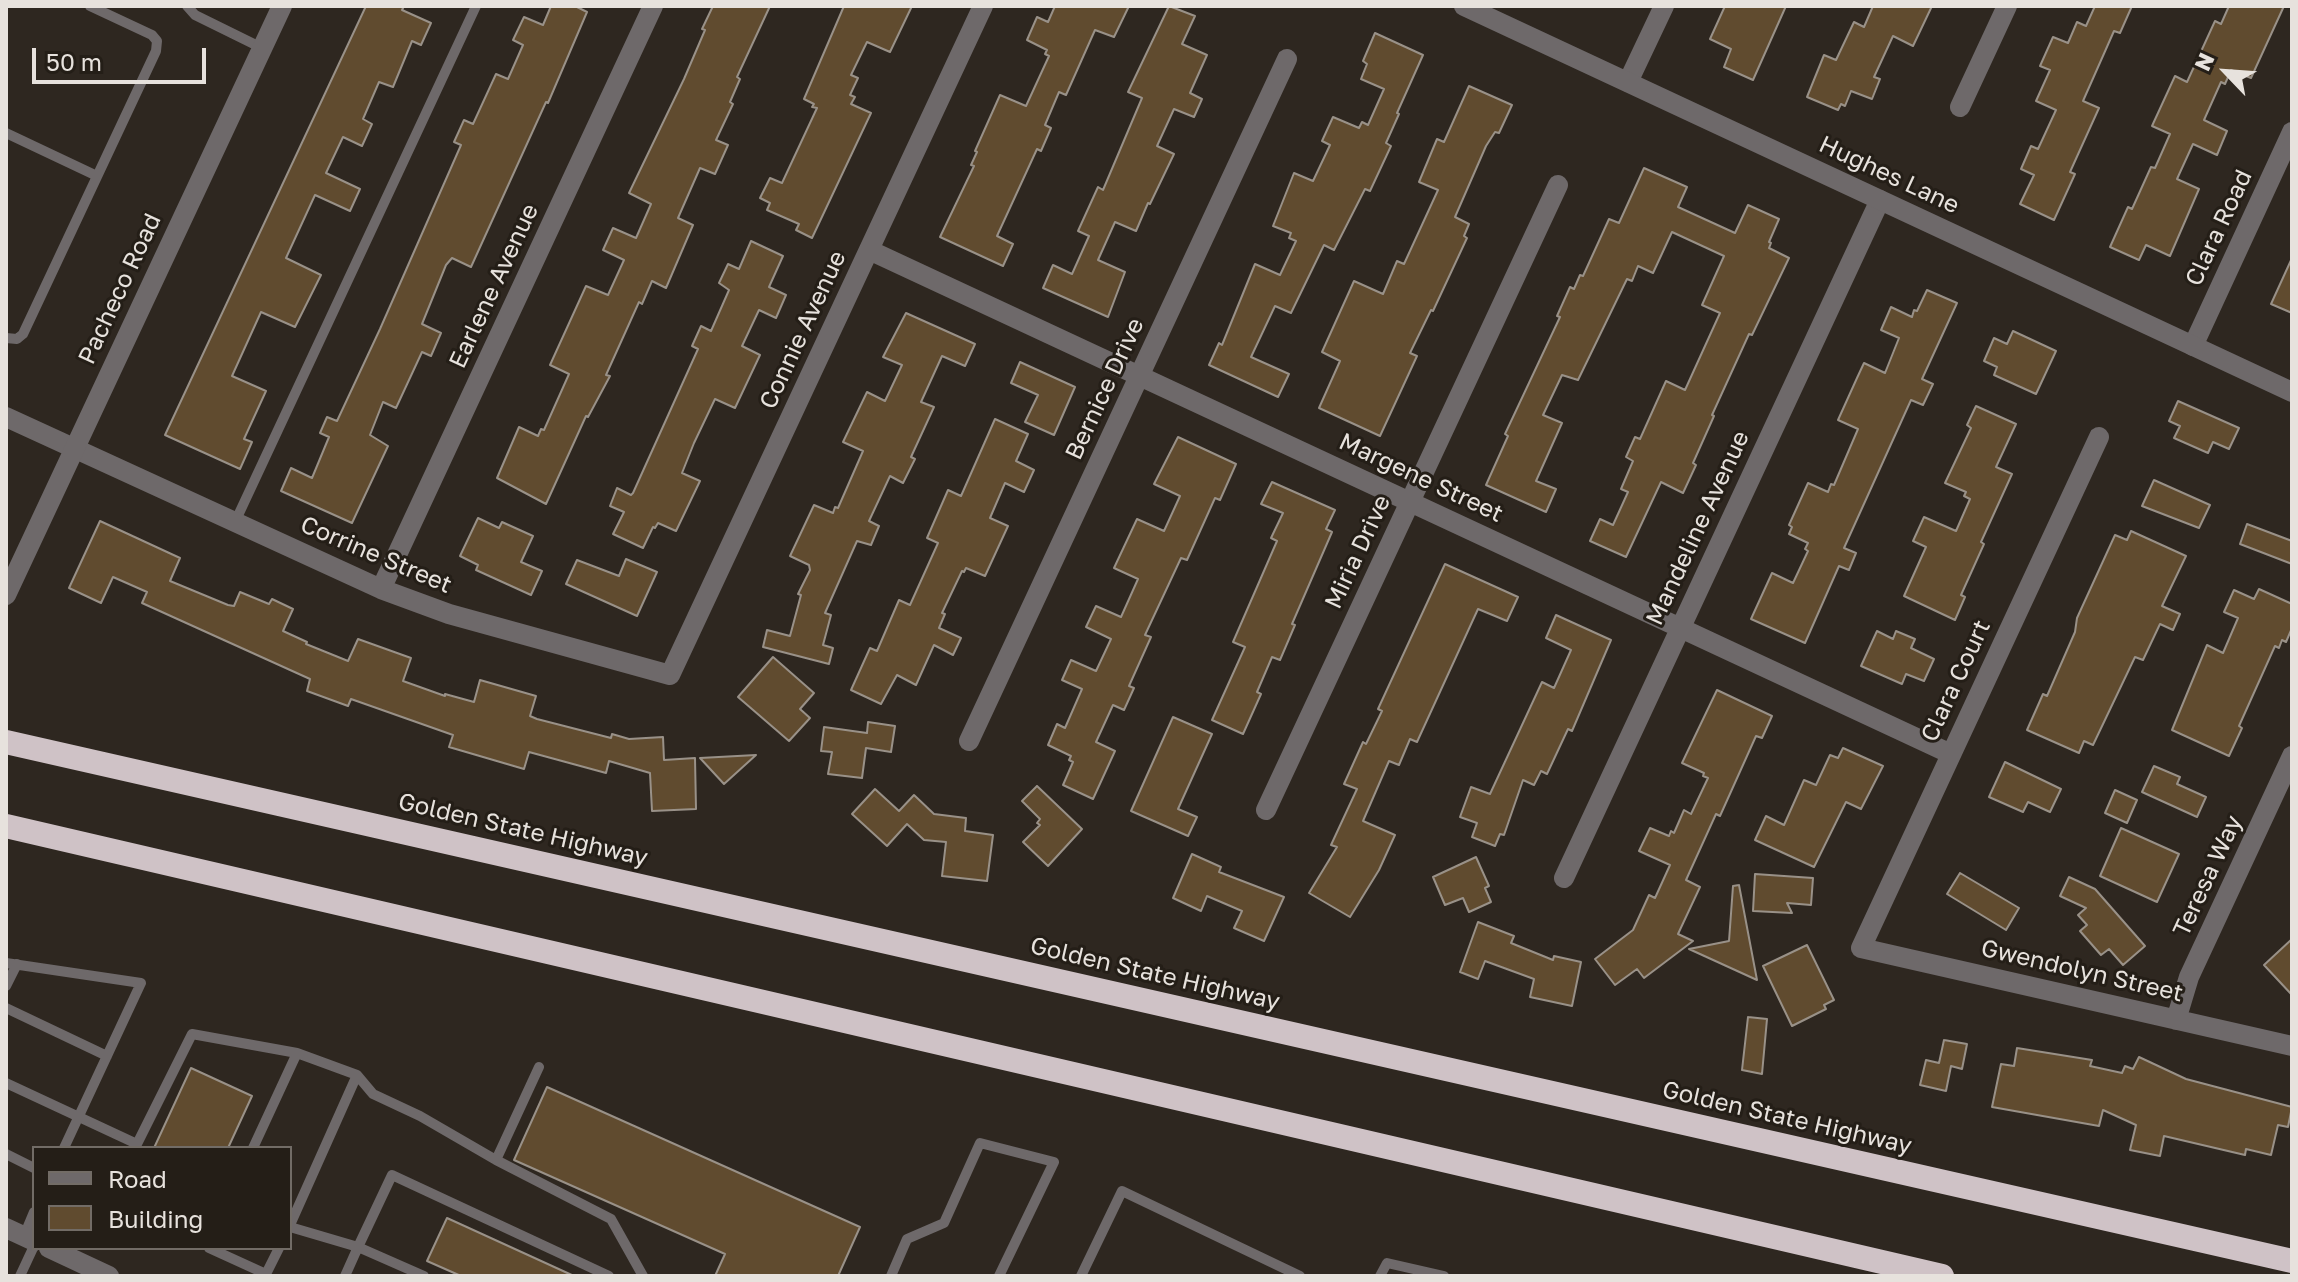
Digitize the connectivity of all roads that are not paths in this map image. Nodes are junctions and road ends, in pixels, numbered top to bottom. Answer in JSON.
{"nodes":[{"id":1,"x":90,"y":6,"type":"edge"},
{"id":2,"x":187,"y":6,"type":"edge"},
{"id":3,"x":282,"y":6,"type":"edge"},
{"id":4,"x":476,"y":6,"type":"edge"},
{"id":5,"x":653,"y":6,"type":"edge"},
{"id":6,"x":983,"y":6,"type":"edge"},
{"id":7,"x":1464,"y":6,"type":"edge"},
{"id":8,"x":1664,"y":6,"type":"edge"},
{"id":9,"x":2007,"y":6,"type":"edge"},
{"id":10,"x":262,"y":48,"type":"junction"},
{"id":11,"x":1287,"y":59,"type":"dead end"},
{"id":12,"x":1628,"y":82,"type":"junction"},
{"id":13,"x":1960,"y":107,"type":"dead end"},
{"id":14,"x":2292,"y":132,"type":"edge"},
{"id":15,"x":6,"y":133,"type":"edge"},
{"id":16,"x":97,"y":176,"type":"junction"},
{"id":17,"x":1558,"y":185,"type":"dead end"},
{"id":18,"x":1880,"y":200,"type":"junction"},
{"id":19,"x":869,"y":250,"type":"junction"},
{"id":20,"x":6,"y":338,"type":"edge"},
{"id":21,"x":2193,"y":346,"type":"junction"},
{"id":22,"x":1139,"y":376,"type":"junction"},
{"id":23,"x":2292,"y":392,"type":"edge"},
{"id":24,"x":6,"y":417,"type":"edge"},
{"id":25,"x":2099,"y":437,"type":"dead end"},
{"id":26,"x":75,"y":448,"type":"junction"},
{"id":27,"x":1410,"y":502,"type":"junction"},
{"id":28,"x":235,"y":522,"type":"junction"},
{"id":29,"x":7,"y":589,"type":"edge"},
{"id":30,"x":381,"y":589,"type":"junction"},
{"id":31,"x":1680,"y":628,"type":"junction"},
{"id":32,"x":670,"y":675,"type":"joint"},
{"id":33,"x":969,"y":741,"type":"dead end"},
{"id":34,"x":6,"y":742,"type":"edge"},
{"id":35,"x":1951,"y":754,"type":"junction"},
{"id":36,"x":2292,"y":756,"type":"edge"},
{"id":37,"x":1266,"y":810,"type":"dead end"},
{"id":38,"x":11,"y":827,"type":"edge"},
{"id":39,"x":1564,"y":878,"type":"dead end"},
{"id":40,"x":1861,"y":948,"type":"joint"},
{"id":41,"x":11,"y":963,"type":"edge"},
{"id":42,"x":6,"y":986,"type":"edge"},
{"id":43,"x":6,"y":1008,"type":"edge"},
{"id":44,"x":2176,"y":1020,"type":"junction"},
{"id":45,"x":2292,"y":1046,"type":"edge"},
{"id":46,"x":297,"y":1053,"type":"junction"},
{"id":47,"x":107,"y":1056,"type":"junction"},
{"id":48,"x":539,"y":1067,"type":"dead end"},
{"id":49,"x":357,"y":1075,"type":"junction"},
{"id":50,"x":6,"y":1083,"type":"edge"},
{"id":51,"x":79,"y":1116,"type":"junction"},
{"id":52,"x":65,"y":1146,"type":"edge"},
{"id":53,"x":136,"y":1146,"type":"edge"},
{"id":54,"x":254,"y":1146,"type":"edge"},
{"id":55,"x":6,"y":1154,"type":"edge"},
{"id":56,"x":496,"y":1160,"type":"junction"},
{"id":57,"x":32,"y":1167,"type":"edge"},
{"id":58,"x":32,"y":1218,"type":"edge"},
{"id":59,"x":292,"y":1221,"type":"edge"},
{"id":60,"x":292,"y":1227,"type":"edge"},
{"id":61,"x":25,"y":1238,"type":"edge"},
{"id":62,"x":358,"y":1247,"type":"junction"},
{"id":63,"x":53,"y":1250,"type":"edge"},
{"id":64,"x":213,"y":1250,"type":"edge"},
{"id":65,"x":278,"y":1250,"type":"edge"},
{"id":66,"x":2292,"y":1261,"type":"edge"},
{"id":67,"x":265,"y":1275,"type":"edge"},
{"id":68,"x":20,"y":1276,"type":"edge"},
{"id":69,"x":109,"y":1276,"type":"edge"},
{"id":70,"x":345,"y":1276,"type":"edge"},
{"id":71,"x":424,"y":1276,"type":"edge"},
{"id":72,"x":609,"y":1276,"type":"edge"},
{"id":73,"x":643,"y":1276,"type":"edge"},
{"id":74,"x":891,"y":1276,"type":"edge"},
{"id":75,"x":999,"y":1276,"type":"edge"},
{"id":76,"x":1081,"y":1276,"type":"edge"},
{"id":77,"x":1300,"y":1276,"type":"edge"},
{"id":78,"x":1380,"y":1276,"type":"edge"},
{"id":79,"x":1444,"y":1276,"type":"edge"},
{"id":80,"x":1942,"y":1276,"type":"edge"}],
"edges":[{"from":1,"to":16,"type":"lane"},
{"from":2,"to":10,"type":"lane"},
{"from":3,"to":10,"type":"street","name":"Pacheco Road"},
{"from":4,"to":28,"type":"lane"},
{"from":5,"to":30,"type":"street","name":"Earlene Avenue"},
{"from":6,"to":19,"type":"street","name":"Connie Avenue"},
{"from":7,"to":12,"type":"street","name":"Hughes Lane"},
{"from":8,"to":12,"type":"street"},
{"from":9,"to":13,"type":"street"},
{"from":10,"to":26,"type":"street","name":"Pacheco Road"},
{"from":11,"to":22,"type":"street","name":"Bernice Drive"},
{"from":12,"to":18,"type":"street","name":"Hughes Lane"},
{"from":14,"to":21,"type":"street","name":"Clara Road"},
{"from":15,"to":16,"type":"lane"},
{"from":16,"to":20,"type":"lane"},
{"from":17,"to":27,"type":"street","name":"Miria Drive"},
{"from":18,"to":21,"type":"street","name":"Hughes Lane"},
{"from":18,"to":31,"type":"street","name":"Mandeline Avenue"},
{"from":19,"to":22,"type":"street","name":"Margene Street"},
{"from":19,"to":32,"type":"street","name":"Connie Avenue"},
{"from":21,"to":23,"type":"street","name":"Hughes Lane"},
{"from":22,"to":27,"type":"street","name":"Margene Street"},
{"from":22,"to":33,"type":"street","name":"Bernice Drive"},
{"from":24,"to":26,"type":"street","name":"Corrine Street"},
{"from":25,"to":35,"type":"street","name":"Clara Court"},
{"from":26,"to":28,"type":"street","name":"Corrine Street"},
{"from":26,"to":29,"type":"street","name":"Pacheco Road"},
{"from":27,"to":31,"type":"street","name":"Margene Street"},
{"from":27,"to":37,"type":"street","name":"Miria Drive"},
{"from":28,"to":30,"type":"street","name":"Corrine Street"},
{"from":30,"to":32,"type":"street","name":"Corrine Street"},
{"from":31,"to":35,"type":"street","name":"Margene Street"},
{"from":31,"to":39,"type":"street","name":"Mandeline Avenue"},
{"from":34,"to":66,"type":"highway","name":"Golden State Highway"},
{"from":35,"to":40,"type":"street","name":"Clara Court"},
{"from":36,"to":44,"type":"street","name":"Teresa Way"},
{"from":38,"to":80,"type":"highway"},
{"from":40,"to":44,"type":"street","name":"Gwendolyn Street"},
{"from":41,"to":42,"type":"lane"},
{"from":41,"to":47,"type":"lane"},
{"from":43,"to":47,"type":"lane"},
{"from":44,"to":45,"type":"street","name":"Gwendolyn Street"},
{"from":46,"to":49,"type":"lane"},
{"from":46,"to":53,"type":"lane"},
{"from":46,"to":54,"type":"lane"},
{"from":47,"to":51,"type":"lane"},
{"from":48,"to":56,"type":"lane"},
{"from":49,"to":56,"type":"lane"},
{"from":49,"to":59,"type":"lane"},
{"from":50,"to":51,"type":"lane"},
{"from":51,"to":52,"type":"lane"},
{"from":51,"to":53,"type":"lane"},
{"from":55,"to":57,"type":"lane"},
{"from":56,"to":73,"type":"lane"},
{"from":58,"to":61,"type":"lane"},
{"from":60,"to":62,"type":"lane"},
{"from":61,"to":68,"type":"lane"},
{"from":62,"to":70,"type":"lane"},
{"from":62,"to":71,"type":"lane"},
{"from":62,"to":72,"type":"lane"},
{"from":63,"to":69,"type":"street"},
{"from":64,"to":67,"type":"lane"},
{"from":65,"to":67,"type":"lane"},
{"from":74,"to":75,"type":"lane"},
{"from":76,"to":77,"type":"lane"},
{"from":78,"to":79,"type":"lane"}]}
